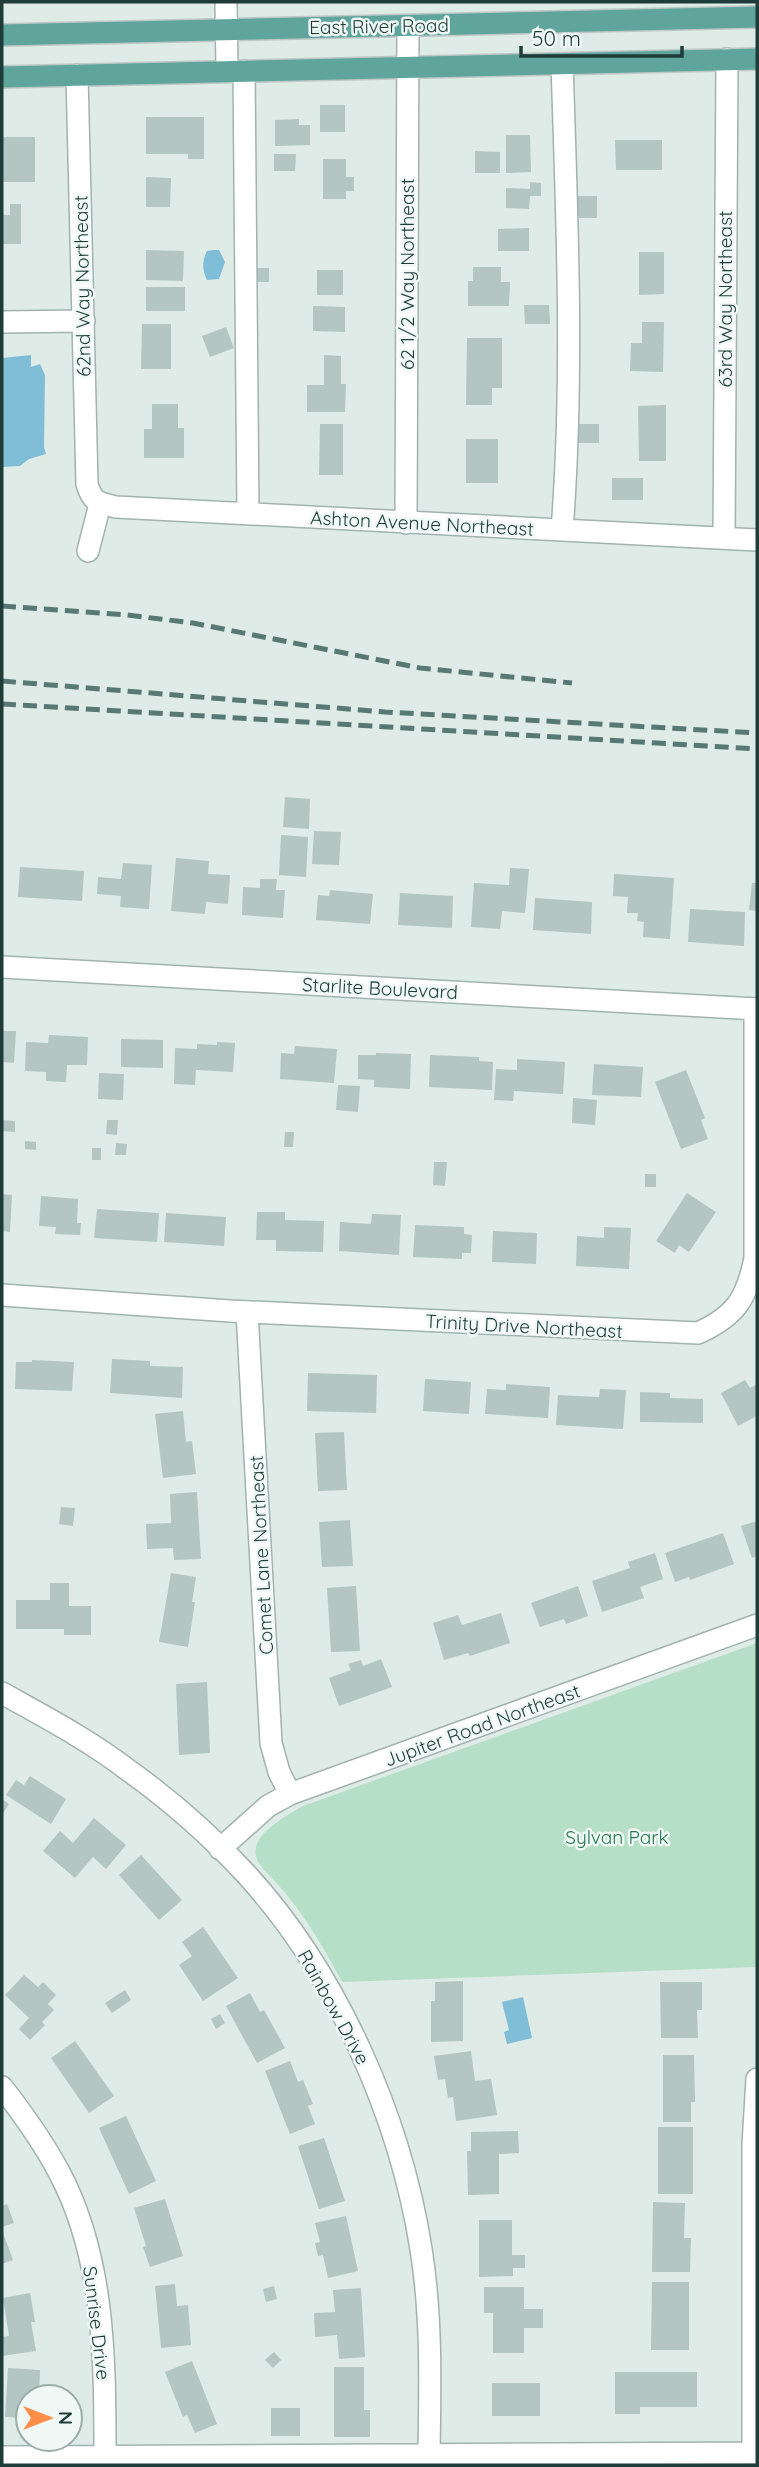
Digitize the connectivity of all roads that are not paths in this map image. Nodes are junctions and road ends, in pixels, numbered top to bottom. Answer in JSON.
{"nodes":[{"id":1,"x":226,"y":2,"type":"edge"},
{"id":2,"x":757,"y":17,"type":"edge"},
{"id":3,"x":408,"y":26,"type":"junction"},
{"id":4,"x":226,"y":29,"type":"junction"},
{"id":5,"x":2,"y":35,"type":"edge"},
{"id":6,"x":757,"y":59,"type":"edge"},
{"id":7,"x":727,"y":60,"type":"junction"},
{"id":8,"x":562,"y":64,"type":"junction"},
{"id":9,"x":409,"y":68,"type":"junction"},
{"id":10,"x":235,"y":71,"type":"junction"},
{"id":11,"x":77,"y":75,"type":"junction"},
{"id":12,"x":2,"y":77,"type":"edge"},
{"id":13,"x":84,"y":321,"type":"junction"},
{"id":14,"x":2,"y":322,"type":"edge"},
{"id":15,"x":95,"y":500,"type":"junction"},
{"id":16,"x":248,"y":514,"type":"junction"},
{"id":17,"x":406,"y":523,"type":"junction"},
{"id":18,"x":562,"y":530,"type":"junction"},
{"id":19,"x":724,"y":538,"type":"junction"},
{"id":20,"x":757,"y":540,"type":"edge"},
{"id":21,"x":88,"y":551,"type":"dead end"},
{"id":22,"x":2,"y":967,"type":"edge"},
{"id":23,"x":756,"y":1009,"type":"edge"},
{"id":24,"x":2,"y":1294,"type":"edge"},
{"id":25,"x":247,"y":1312,"type":"junction"},
{"id":26,"x":757,"y":1625,"type":"edge"},
{"id":27,"x":2,"y":1693,"type":"edge"},
{"id":28,"x":290,"y":1794,"type":"junction"},
{"id":29,"x":220,"y":1849,"type":"junction"},
{"id":30,"x":757,"y":2079,"type":"edge"},
{"id":31,"x":2,"y":2087,"type":"edge"},
{"id":32,"x":755,"y":2453,"type":"edge"},
{"id":33,"x":429,"y":2454,"type":"junction"},
{"id":34,"x":105,"y":2456,"type":"junction"},
{"id":35,"x":2,"y":2457,"type":"edge"}],
"edges":[{"from":1,"to":4,"type":"street"},
{"from":2,"to":3,"type":"main road","name":"East River Road"},
{"from":3,"to":4,"type":"main road","name":"East River Road"},
{"from":3,"to":9,"type":"street","name":"62 1/2 Way Northeast"},
{"from":4,"to":5,"type":"main road","name":"East River Road"},
{"from":4,"to":10,"type":"street"},
{"from":6,"to":7,"type":"main road"},
{"from":7,"to":8,"type":"main road"},
{"from":7,"to":19,"type":"street","name":"63rd Way Northeast"},
{"from":8,"to":9,"type":"main road"},
{"from":8,"to":18,"type":"street"},
{"from":9,"to":10,"type":"main road"},
{"from":9,"to":17,"type":"street","name":"62 1/2 Way Northeast"},
{"from":10,"to":11,"type":"main road"},
{"from":10,"to":16,"type":"street"},
{"from":11,"to":12,"type":"main road"},
{"from":11,"to":13,"type":"street","name":"62nd Way Northeast"},
{"from":13,"to":14,"type":"street"},
{"from":13,"to":15,"type":"street","name":"62nd Way Northeast"},
{"from":15,"to":16,"type":"street","name":"Ashton Avenue Northeast"},
{"from":15,"to":21,"type":"street","name":"62nd Way Northeast"},
{"from":16,"to":17,"type":"street","name":"Ashton Avenue Northeast"},
{"from":17,"to":18,"type":"street","name":"Ashton Avenue Northeast"},
{"from":18,"to":19,"type":"street","name":"Ashton Avenue Northeast"},
{"from":19,"to":20,"type":"street","name":"Ashton Avenue Northeast"},
{"from":22,"to":23,"type":"street","name":"Starlite Boulevard"},
{"from":23,"to":25,"type":"street","name":"Trinity Drive Northeast"},
{"from":24,"to":25,"type":"street","name":"Trinity Drive Northeast"},
{"from":25,"to":28,"type":"street","name":"Comet Lane Northeast"},
{"from":26,"to":28,"type":"street","name":"Jupiter Road Northeast"},
{"from":27,"to":29,"type":"street","name":"Rainbow Drive"},
{"from":28,"to":29,"type":"street","name":"Jupiter Road Northeast"},
{"from":29,"to":33,"type":"street","name":"Rainbow Drive"},
{"from":30,"to":32,"type":"street"},
{"from":31,"to":34,"type":"street","name":"Sunrise Drive"},
{"from":32,"to":33,"type":"street"},
{"from":33,"to":34,"type":"street"},
{"from":34,"to":35,"type":"street"}]}
